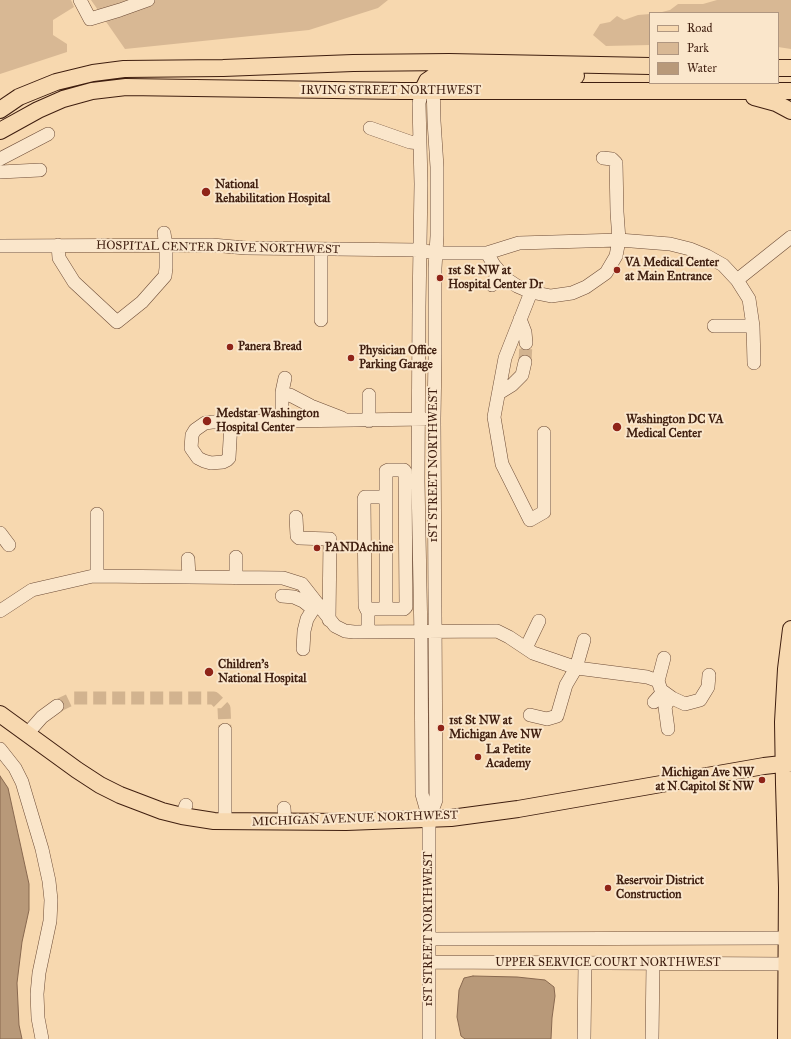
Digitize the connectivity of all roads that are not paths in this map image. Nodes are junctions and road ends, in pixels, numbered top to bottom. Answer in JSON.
{"nodes":[{"id":1,"x":80,"y":0,"type":"edge"},
{"id":2,"x":148,"y":0,"type":"edge"},
{"id":3,"x":779,"y":59,"type":"edge"},
{"id":4,"x":791,"y":60,"type":"edge"},
{"id":5,"x":649,"y":66,"type":"edge"},
{"id":6,"x":779,"y":68,"type":"edge"},
{"id":7,"x":791,"y":68,"type":"edge"},
{"id":8,"x":649,"y":76,"type":"edge"},
{"id":9,"x":779,"y":76,"type":"edge"},
{"id":10,"x":791,"y":76,"type":"edge"},
{"id":11,"x":430,"y":80,"type":"junction"},
{"id":12,"x":723,"y":91,"type":"junction"},
{"id":13,"x":791,"y":91,"type":"edge"},
{"id":14,"x":19,"y":97,"type":"junction"},
{"id":15,"x":0,"y":104,"type":"edge"},
{"id":16,"x":0,"y":110,"type":"edge"},
{"id":17,"x":791,"y":111,"type":"edge"},
{"id":18,"x":370,"y":128,"type":"dead end"},
{"id":19,"x":0,"y":131,"type":"edge"},
{"id":20,"x":48,"y":134,"type":"dead end"},
{"id":21,"x":420,"y":143,"type":"junction"},
{"id":22,"x":603,"y":158,"type":"dead end"},
{"id":23,"x":0,"y":159,"type":"edge"},
{"id":24,"x":40,"y":170,"type":"dead end"},
{"id":25,"x":0,"y":172,"type":"edge"},
{"id":26,"x":791,"y":237,"type":"edge"},
{"id":27,"x":165,"y":240,"type":"junction"},
{"id":28,"x":619,"y":240,"type":"junction"},
{"id":29,"x":58,"y":245,"type":"junction"},
{"id":30,"x":0,"y":246,"type":"edge"},
{"id":31,"x":321,"y":249,"type":"junction"},
{"id":32,"x":419,"y":250,"type":"junction"},
{"id":33,"x":435,"y":253,"type":"junction"},
{"id":34,"x":487,"y":253,"type":"junction"},
{"id":35,"x":500,"y":272,"type":"junction"},
{"id":36,"x":737,"y":280,"type":"junction"},
{"id":37,"x":492,"y":285,"type":"dead end"},
{"id":38,"x":531,"y":292,"type":"junction"},
{"id":39,"x":520,"y":319,"type":"junction"},
{"id":40,"x":321,"y":320,"type":"dead end"},
{"id":41,"x":714,"y":326,"type":"dead end"},
{"id":42,"x":752,"y":326,"type":"junction"},
{"id":43,"x":526,"y":343,"type":"tunnel mouth"},
{"id":44,"x":525,"y":362,"type":"tunnel mouth"},
{"id":45,"x":754,"y":363,"type":"dead end"},
{"id":46,"x":285,"y":378,"type":"dead end"},
{"id":47,"x":499,"y":393,"type":"junction"},
{"id":48,"x":290,"y":394,"type":"dead end"},
{"id":49,"x":369,"y":395,"type":"dead end"},
{"id":50,"x":434,"y":419,"type":"junction"},
{"id":51,"x":418,"y":420,"type":"junction"},
{"id":52,"x":349,"y":421,"type":"junction"},
{"id":53,"x":369,"y":421,"type":"junction"},
{"id":54,"x":231,"y":422,"type":"dead end"},
{"id":55,"x":282,"y":422,"type":"junction"},
{"id":56,"x":544,"y":433,"type":"dead end"},
{"id":57,"x":386,"y":497,"type":"junction"},
{"id":58,"x":97,"y":514,"type":"dead end"},
{"id":59,"x":296,"y":517,"type":"dead end"},
{"id":60,"x":0,"y":533,"type":"edge"},
{"id":61,"x":9,"y":545,"type":"dead end"},
{"id":62,"x":236,"y":556,"type":"dead end"},
{"id":63,"x":188,"y":559,"type":"dead end"},
{"id":64,"x":97,"y":576,"type":"junction"},
{"id":65,"x":189,"y":577,"type":"junction"},
{"id":66,"x":236,"y":578,"type":"junction"},
{"id":67,"x":283,"y":586,"type":"junction"},
{"id":68,"x":315,"y":606,"type":"junction"},
{"id":69,"x":366,"y":608,"type":"junction"},
{"id":70,"x":386,"y":609,"type":"junction"},
{"id":71,"x":0,"y":611,"type":"edge"},
{"id":72,"x":329,"y":620,"type":"junction"},
{"id":73,"x":539,"y":622,"type":"dead end"},
{"id":74,"x":791,"y":629,"type":"edge"},
{"id":75,"x":366,"y":632,"type":"junction"},
{"id":76,"x":421,"y":632,"type":"junction"},
{"id":77,"x":435,"y":632,"type":"junction"},
{"id":78,"x":584,"y":640,"type":"dead end"},
{"id":79,"x":526,"y":648,"type":"junction"},
{"id":80,"x":303,"y":649,"type":"dead end"},
{"id":81,"x":664,"y":658,"type":"dead end"},
{"id":82,"x":576,"y":668,"type":"junction"},
{"id":83,"x":709,"y":676,"type":"dead end"},
{"id":84,"x":661,"y":693,"type":"junction"},
{"id":85,"x":57,"y":706,"type":"tunnel mouth"},
{"id":86,"x":0,"y":714,"type":"edge"},
{"id":87,"x":530,"y":715,"type":"dead end"},
{"id":88,"x":225,"y":730,"type":"tunnel mouth"},
{"id":89,"x":668,"y":730,"type":"dead end"},
{"id":90,"x":27,"y":734,"type":"junction"},
{"id":91,"x":0,"y":749,"type":"edge"},
{"id":92,"x":787,"y":763,"type":"edge"},
{"id":93,"x":429,"y":819,"type":"junction"},
{"id":94,"x":225,"y":822,"type":"junction"},
{"id":95,"x":789,"y":887,"type":"edge"},
{"id":96,"x":786,"y":938,"type":"junction"},
{"id":97,"x":429,"y":939,"type":"junction"},
{"id":98,"x":429,"y":962,"type":"junction"},
{"id":99,"x":585,"y":963,"type":"junction"},
{"id":100,"x":653,"y":964,"type":"junction"},
{"id":101,"x":786,"y":964,"type":"junction"},
{"id":102,"x":789,"y":993,"type":"edge"},
{"id":103,"x":42,"y":1039,"type":"edge"},
{"id":104,"x":429,"y":1039,"type":"edge"},
{"id":105,"x":584,"y":1039,"type":"edge"},
{"id":106,"x":652,"y":1039,"type":"edge"},
{"id":107,"x":786,"y":1039,"type":"edge"}],
"edges":[{"from":1,"to":2,"type":"street"},
{"from":3,"to":4,"type":"main road"},
{"from":5,"to":11,"type":"main road","name":"IRVING STREET NORTHWEST"},
{"from":6,"to":7,"type":"main road"},
{"from":8,"to":11,"type":"main road"},
{"from":9,"to":10,"type":"main road"},
{"from":11,"to":12,"type":"main road","name":"IRVING STREET NORTHWEST"},
{"from":11,"to":14,"type":"main road","name":"IRVING STREET NORTHWEST"},
{"from":11,"to":19,"type":"main road","name":"IRVING STREET NORTHWEST"},
{"from":11,"to":21,"type":"street","name":"1ST STREET NORTHWEST"},
{"from":11,"to":33,"type":"street","name":"1ST STREET NORTHWEST"},
{"from":12,"to":13,"type":"main road","name":"IRVING STREET NORTHWEST"},
{"from":12,"to":17,"type":"main road"},
{"from":14,"to":15,"type":"main road"},
{"from":14,"to":16,"type":"main road","name":"IRVING STREET NORTHWEST"},
{"from":18,"to":21,"type":"street"},
{"from":20,"to":23,"type":"street"},
{"from":21,"to":32,"type":"street","name":"1ST STREET NORTHWEST"},
{"from":22,"to":28,"type":"street"},
{"from":24,"to":25,"type":"street"},
{"from":26,"to":36,"type":"street"},
{"from":27,"to":29,"type":"street","name":"HOSPITAL CENTER DRIVE NORTHWEST"},
{"from":27,"to":29,"type":"street"},
{"from":27,"to":31,"type":"street","name":"HOSPITAL CENTER DRIVE NORTHWEST"},
{"from":28,"to":34,"type":"street","name":"HOSPITAL CENTER DRIVE NORTHWEST"},
{"from":28,"to":36,"type":"street","name":"HOSPITAL CENTER DRIVE NORTHWEST"},
{"from":28,"to":38,"type":"street"},
{"from":29,"to":30,"type":"street","name":"HOSPITAL CENTER DRIVE NORTHWEST"},
{"from":31,"to":32,"type":"street","name":"HOSPITAL CENTER DRIVE NORTHWEST"},
{"from":31,"to":40,"type":"street"},
{"from":32,"to":33,"type":"street","name":"HOSPITAL CENTER DRIVE NORTHWEST"},
{"from":32,"to":51,"type":"street","name":"1ST STREET NORTHWEST"},
{"from":33,"to":34,"type":"street","name":"HOSPITAL CENTER DRIVE NORTHWEST"},
{"from":33,"to":50,"type":"street","name":"1ST STREET NORTHWEST"},
{"from":34,"to":35,"type":"street"},
{"from":35,"to":37,"type":"street"},
{"from":35,"to":38,"type":"street"},
{"from":36,"to":42,"type":"street","name":"HOSPITAL CENTER DRIVE NORTHWEST"},
{"from":38,"to":39,"type":"street"},
{"from":39,"to":43,"type":"street"},
{"from":39,"to":47,"type":"street"},
{"from":41,"to":42,"type":"street"},
{"from":42,"to":45,"type":"street","name":"HOSPITAL CENTER DRIVE NORTHWEST"},
{"from":44,"to":47,"type":"street"},
{"from":46,"to":55,"type":"street"},
{"from":47,"to":56,"type":"street"},
{"from":48,"to":52,"type":"street"},
{"from":49,"to":53,"type":"street"},
{"from":50,"to":51,"type":"street"},
{"from":50,"to":77,"type":"street","name":"1ST STREET NORTHWEST"},
{"from":51,"to":53,"type":"street"},
{"from":51,"to":76,"type":"street","name":"1ST STREET NORTHWEST"},
{"from":52,"to":53,"type":"street"},
{"from":52,"to":55,"type":"street"},
{"from":54,"to":55,"type":"street"},
{"from":57,"to":69,"type":"street"},
{"from":57,"to":70,"type":"street"},
{"from":57,"to":70,"type":"street"},
{"from":58,"to":64,"type":"street"},
{"from":59,"to":72,"type":"street"},
{"from":60,"to":61,"type":"street"},
{"from":62,"to":66,"type":"street"},
{"from":63,"to":65,"type":"street"},
{"from":64,"to":65,"type":"street"},
{"from":64,"to":71,"type":"street"},
{"from":65,"to":66,"type":"street"},
{"from":66,"to":67,"type":"street"},
{"from":67,"to":68,"type":"street"},
{"from":67,"to":68,"type":"street"},
{"from":68,"to":72,"type":"street"},
{"from":68,"to":80,"type":"street"},
{"from":69,"to":70,"type":"street"},
{"from":69,"to":75,"type":"street"},
{"from":72,"to":75,"type":"street"},
{"from":73,"to":79,"type":"street"},
{"from":74,"to":92,"type":"main road"},
{"from":75,"to":76,"type":"street"},
{"from":76,"to":77,"type":"street"},
{"from":76,"to":93,"type":"street","name":"1ST STREET NORTHWEST"},
{"from":77,"to":79,"type":"street"},
{"from":77,"to":93,"type":"street","name":"1ST STREET NORTHWEST"},
{"from":78,"to":82,"type":"street"},
{"from":79,"to":82,"type":"street"},
{"from":81,"to":84,"type":"street"},
{"from":82,"to":84,"type":"street"},
{"from":82,"to":87,"type":"street"},
{"from":83,"to":84,"type":"street"},
{"from":84,"to":89,"type":"street"},
{"from":85,"to":90,"type":"street"},
{"from":86,"to":90,"type":"main road","name":"MICHIGAN AVENUE NORTHWEST"},
{"from":88,"to":94,"type":"street"},
{"from":90,"to":94,"type":"main road","name":"MICHIGAN AVENUE NORTHWEST"},
{"from":91,"to":103,"type":"street"},
{"from":92,"to":93,"type":"main road","name":"MICHIGAN AVENUE NORTHWEST"},
{"from":92,"to":95,"type":"main road"},
{"from":93,"to":94,"type":"main road","name":"MICHIGAN AVENUE NORTHWEST"},
{"from":93,"to":97,"type":"street","name":"1ST STREET NORTHWEST"},
{"from":95,"to":96,"type":"main road"},
{"from":96,"to":97,"type":"street","name":"UPPER SERVICE COURT NORTHWEST"},
{"from":96,"to":101,"type":"main road"},
{"from":97,"to":98,"type":"street","name":"1ST STREET NORTHWEST"},
{"from":98,"to":99,"type":"street","name":"UPPER SERVICE COURT NORTHWEST"},
{"from":98,"to":104,"type":"street","name":"1ST STREET NORTHWEST"},
{"from":99,"to":100,"type":"street","name":"UPPER SERVICE COURT NORTHWEST"},
{"from":99,"to":105,"type":"street"},
{"from":100,"to":101,"type":"street","name":"UPPER SERVICE COURT NORTHWEST"},
{"from":100,"to":106,"type":"street"},
{"from":101,"to":102,"type":"main road"},
{"from":102,"to":107,"type":"main road"}]}
